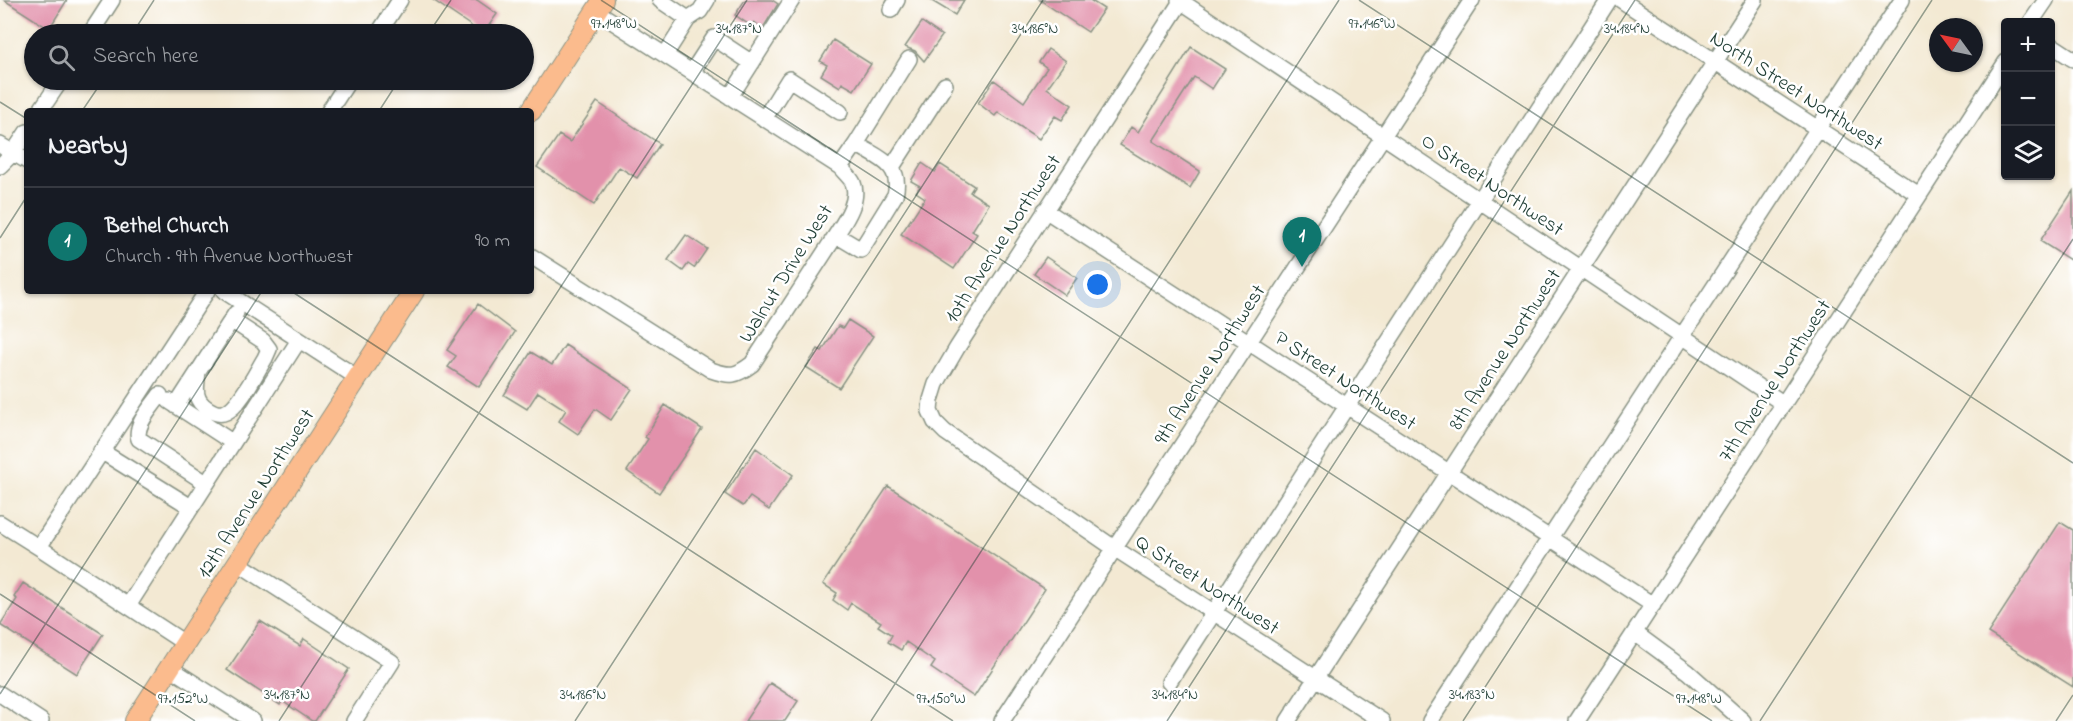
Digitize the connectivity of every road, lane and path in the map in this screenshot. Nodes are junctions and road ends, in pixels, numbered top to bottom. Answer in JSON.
{"nodes":[{"id":1,"x":112,"y":0,"type":"edge"},
{"id":2,"x":400,"y":0,"type":"edge"},
{"id":3,"x":660,"y":0,"type":"edge"},
{"id":4,"x":707,"y":0,"type":"edge"},
{"id":5,"x":792,"y":0,"type":"edge"},
{"id":6,"x":1181,"y":0,"type":"edge"},
{"id":7,"x":1472,"y":0,"type":"edge"},
{"id":8,"x":1609,"y":0,"type":"edge"},
{"id":9,"x":1621,"y":0,"type":"edge"},
{"id":10,"x":1755,"y":0,"type":"edge"},
{"id":11,"x":1902,"y":0,"type":"edge"},
{"id":12,"x":2046,"y":0,"type":"edge"},
{"id":13,"x":599,"y":5,"type":"edge"},
{"id":14,"x":2034,"y":18,"type":"edge"},
{"id":15,"x":688,"y":19,"type":"junction"},
{"id":16,"x":96,"y":24,"type":"edge"},
{"id":17,"x":384,"y":24,"type":"edge"},
{"id":18,"x":2055,"y":47,"type":"edge"},
{"id":19,"x":665,"y":55,"type":"junction"},
{"id":20,"x":2073,"y":58,"type":"edge"},
{"id":21,"x":909,"y":59,"type":"dead end"},
{"id":22,"x":1715,"y":62,"type":"junction"},
{"id":23,"x":752,"y":63,"type":"junction"},
{"id":24,"x":2001,"y":70,"type":"edge"},
{"id":25,"x":692,"y":72,"type":"junction"},
{"id":26,"x":945,"y":85,"type":"dead end"},
{"id":27,"x":54,"y":90,"type":"edge"},
{"id":28,"x":343,"y":90,"type":"edge"},
{"id":29,"x":730,"y":97,"type":"junction"},
{"id":30,"x":42,"y":108,"type":"edge"},
{"id":31,"x":331,"y":108,"type":"edge"},
{"id":32,"x":533,"y":108,"type":"edge"},
{"id":33,"x":840,"y":112,"type":"dead end"},
{"id":34,"x":764,"y":118,"type":"junction"},
{"id":35,"x":1818,"y":129,"type":"junction"},
{"id":36,"x":24,"y":135,"type":"edge"},
{"id":37,"x":1383,"y":136,"type":"junction"},
{"id":38,"x":856,"y":144,"type":"junction"},
{"id":39,"x":7,"y":149,"type":"edge"},
{"id":40,"x":24,"y":159,"type":"edge"},
{"id":41,"x":0,"y":166,"type":"edge"},
{"id":42,"x":892,"y":166,"type":"junction"},
{"id":43,"x":840,"y":167,"type":"junction"},
{"id":44,"x":1919,"y":195,"type":"junction"},
{"id":45,"x":1479,"y":201,"type":"junction"},
{"id":46,"x":1045,"y":210,"type":"junction"},
{"id":47,"x":836,"y":235,"type":"junction"},
{"id":48,"x":534,"y":257,"type":"edge"},
{"id":49,"x":1581,"y":268,"type":"junction"},
{"id":50,"x":205,"y":294,"type":"edge"},
{"id":51,"x":228,"y":294,"type":"edge"},
{"id":52,"x":412,"y":294,"type":"edge"},
{"id":53,"x":242,"y":303,"type":"junction"},
{"id":54,"x":231,"y":320,"type":"junction"},
{"id":55,"x":1683,"y":336,"type":"junction"},
{"id":56,"x":298,"y":340,"type":"junction"},
{"id":57,"x":1249,"y":342,"type":"junction"},
{"id":58,"x":198,"y":372,"type":"junction"},
{"id":59,"x":358,"y":378,"type":"junction"},
{"id":60,"x":141,"y":390,"type":"junction"},
{"id":61,"x":160,"y":396,"type":"junction"},
{"id":62,"x":1784,"y":404,"type":"junction"},
{"id":63,"x":176,"y":406,"type":"junction"},
{"id":64,"x":1347,"y":406,"type":"junction"},
{"id":65,"x":232,"y":442,"type":"junction"},
{"id":66,"x":101,"y":451,"type":"junction"},
{"id":67,"x":1449,"y":472,"type":"junction"},
{"id":68,"x":1014,"y":480,"type":"joint"},
{"id":69,"x":206,"y":483,"type":"junction"},
{"id":70,"x":191,"y":507,"type":"junction"},
{"id":71,"x":0,"y":523,"type":"edge"},
{"id":72,"x":1550,"y":538,"type":"junction"},
{"id":73,"x":1114,"y":548,"type":"junction"},
{"id":74,"x":43,"y":550,"type":"junction"},
{"id":75,"x":238,"y":563,"type":"junction"},
{"id":76,"x":1653,"y":605,"type":"junction"},
{"id":77,"x":128,"y":606,"type":"junction"},
{"id":78,"x":1214,"y":613,"type":"junction"},
{"id":79,"x":1635,"y":633,"type":"junction"},
{"id":80,"x":186,"y":644,"type":"junction"},
{"id":81,"x":170,"y":668,"type":"junction"},
{"id":82,"x":1315,"y":679,"type":"junction"},
{"id":83,"x":1169,"y":682,"type":"dead end"},
{"id":84,"x":0,"y":694,"type":"edge"},
{"id":85,"x":18,"y":715,"type":"edge"},
{"id":86,"x":41,"y":721,"type":"edge"},
{"id":87,"x":135,"y":721,"type":"edge"},
{"id":88,"x":253,"y":721,"type":"edge"},
{"id":89,"x":354,"y":721,"type":"edge"},
{"id":90,"x":1002,"y":721,"type":"edge"},
{"id":91,"x":1288,"y":721,"type":"edge"},
{"id":92,"x":1382,"y":721,"type":"edge"},
{"id":93,"x":1430,"y":721,"type":"edge"},
{"id":94,"x":1577,"y":721,"type":"edge"},
{"id":95,"x":1743,"y":721,"type":"edge"}],
"edges":[{"from":1,"to":16,"type":"street"},
{"from":2,"to":17,"type":"street"},
{"from":3,"to":15,"type":"street"},
{"from":4,"to":15,"type":"street"},
{"from":5,"to":23,"type":"street"},
{"from":6,"to":37,"type":"street","name":"O Street Northwest"},
{"from":6,"to":46,"type":"street","name":"10th Avenue Northwest"},
{"from":7,"to":37,"type":"street","name":"9th Avenue Northwest"},
{"from":8,"to":45,"type":"street"},
{"from":9,"to":22,"type":"street","name":"North Street Northwest"},
{"from":10,"to":22,"type":"street","name":"8th Avenue Northwest"},
{"from":11,"to":35,"type":"street"},
{"from":12,"to":14,"type":"street"},
{"from":13,"to":19,"type":"street","name":"Walnut Drive West"},
{"from":13,"to":32,"type":"main road"},
{"from":15,"to":19,"type":"street"},
{"from":18,"to":20,"type":"street"},
{"from":19,"to":25,"type":"street","name":"Walnut Drive West"},
{"from":21,"to":38,"type":"street"},
{"from":22,"to":35,"type":"street","name":"North Street Northwest"},
{"from":22,"to":49,"type":"street","name":"8th Avenue Northwest"},
{"from":23,"to":25,"type":"street"},
{"from":23,"to":29,"type":"street"},
{"from":24,"to":44,"type":"street","name":"7th Avenue Northwest"},
{"from":25,"to":29,"type":"street","name":"Walnut Drive West"},
{"from":26,"to":42,"type":"street"},
{"from":27,"to":30,"type":"street"},
{"from":28,"to":31,"type":"street"},
{"from":29,"to":34,"type":"street","name":"Walnut Drive West"},
{"from":33,"to":34,"type":"street"},
{"from":34,"to":43,"type":"street","name":"Walnut Drive West"},
{"from":35,"to":44,"type":"street","name":"North Street Northwest"},
{"from":35,"to":55,"type":"street"},
{"from":36,"to":39,"type":"street"},
{"from":37,"to":45,"type":"street","name":"O Street Northwest"},
{"from":37,"to":57,"type":"street","name":"9th Avenue Northwest"},
{"from":38,"to":42,"type":"street"},
{"from":38,"to":43,"type":"street"},
{"from":39,"to":40,"type":"street"},
{"from":39,"to":41,"type":"street"},
{"from":42,"to":47,"type":"street"},
{"from":43,"to":47,"type":"street","name":"Walnut Drive West"},
{"from":44,"to":62,"type":"street","name":"7th Avenue Northwest"},
{"from":45,"to":49,"type":"street","name":"O Street Northwest"},
{"from":45,"to":64,"type":"street"},
{"from":46,"to":57,"type":"street","name":"P Street Northwest"},
{"from":46,"to":68,"type":"street","name":"10th Avenue Northwest"},
{"from":47,"to":48,"type":"street","name":"Walnut Drive West"},
{"from":49,"to":55,"type":"street","name":"O Street Northwest"},
{"from":49,"to":67,"type":"street","name":"8th Avenue Northwest"},
{"from":50,"to":60,"type":"street"},
{"from":51,"to":53,"type":"street"},
{"from":52,"to":59,"type":"main road","name":"12th Avenue Northwest"},
{"from":53,"to":54,"type":"street"},
{"from":53,"to":56,"type":"street"},
{"from":54,"to":58,"type":"street"},
{"from":54,"to":58,"type":"street"},
{"from":55,"to":62,"type":"street","name":"O Street Northwest"},
{"from":55,"to":72,"type":"street"},
{"from":56,"to":59,"type":"street"},
{"from":56,"to":65,"type":"street"},
{"from":57,"to":64,"type":"street","name":"P Street Northwest"},
{"from":57,"to":73,"type":"street","name":"9th Avenue Northwest"},
{"from":58,"to":63,"type":"street"},
{"from":59,"to":75,"type":"main road","name":"12th Avenue Northwest"},
{"from":60,"to":61,"type":"street"},
{"from":60,"to":66,"type":"street"},
{"from":61,"to":63,"type":"street"},
{"from":61,"to":69,"type":"street"},
{"from":62,"to":76,"type":"street","name":"7th Avenue Northwest"},
{"from":63,"to":65,"type":"street"},
{"from":64,"to":67,"type":"street","name":"P Street Northwest"},
{"from":64,"to":78,"type":"street"},
{"from":65,"to":69,"type":"street"},
{"from":66,"to":70,"type":"street"},
{"from":66,"to":74,"type":"street"},
{"from":67,"to":72,"type":"street","name":"P Street Northwest"},
{"from":67,"to":82,"type":"street","name":"8th Avenue Northwest"},
{"from":68,"to":73,"type":"street","name":"Q Street Northwest"},
{"from":69,"to":70,"type":"street"},
{"from":70,"to":77,"type":"street"},
{"from":71,"to":74,"type":"street"},
{"from":72,"to":76,"type":"street","name":"P Street Northwest"},
{"from":72,"to":93,"type":"street"},
{"from":73,"to":78,"type":"street","name":"Q Street Northwest"},
{"from":73,"to":90,"type":"street","name":"9th Avenue Northwest"},
{"from":74,"to":77,"type":"street"},
{"from":75,"to":80,"type":"main road","name":"12th Avenue Northwest"},
{"from":75,"to":89,"type":"street"},
{"from":76,"to":79,"type":"street","name":"7th Avenue Northwest"},
{"from":77,"to":80,"type":"street"},
{"from":78,"to":82,"type":"street","name":"Q Street Northwest"},
{"from":78,"to":83,"type":"street"},
{"from":79,"to":94,"type":"street","name":"7th Avenue Northwest"},
{"from":79,"to":95,"type":"street"},
{"from":80,"to":81,"type":"main road","name":"12th Avenue Northwest"},
{"from":81,"to":87,"type":"main road","name":"12th Avenue Northwest"},
{"from":81,"to":88,"type":"street"},
{"from":82,"to":91,"type":"street","name":"8th Avenue Northwest"},
{"from":82,"to":92,"type":"street","name":"Q Street Northwest"},
{"from":84,"to":85,"type":"street"},
{"from":85,"to":86,"type":"street"}]}
